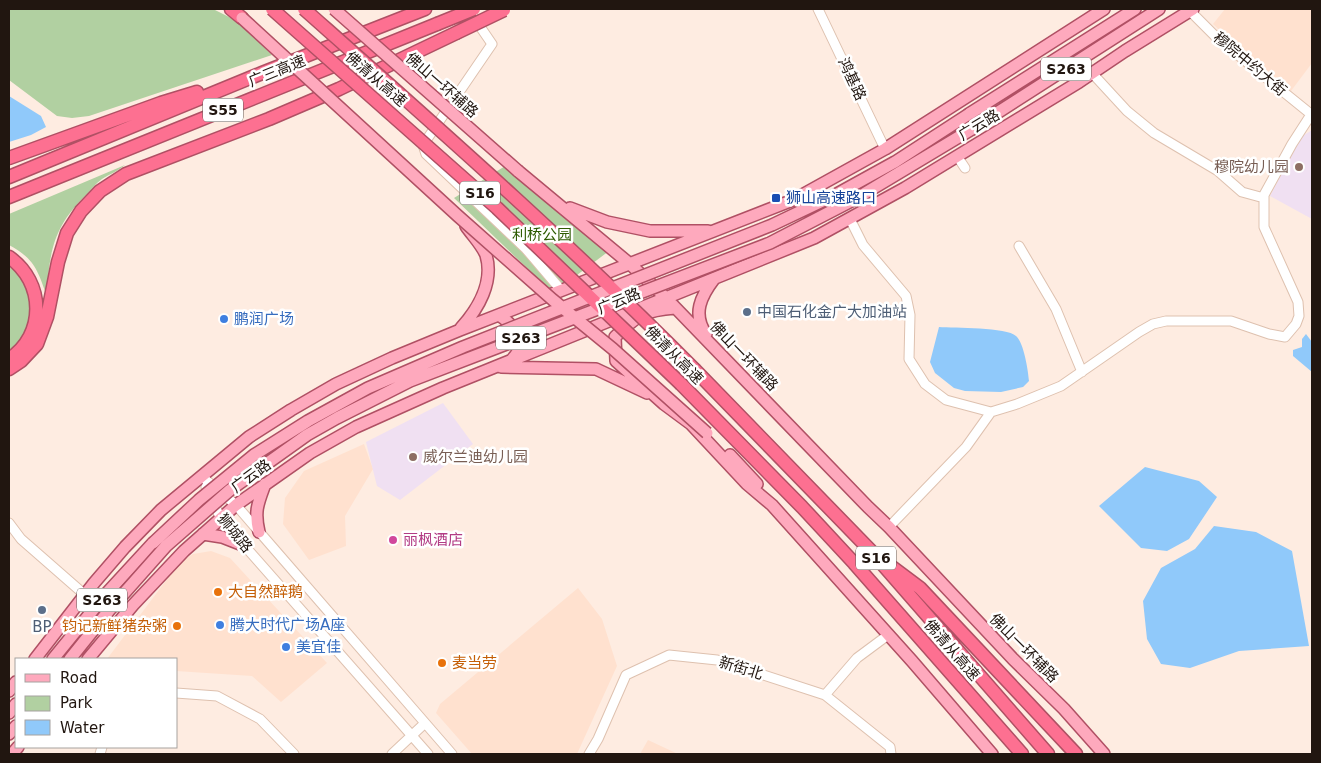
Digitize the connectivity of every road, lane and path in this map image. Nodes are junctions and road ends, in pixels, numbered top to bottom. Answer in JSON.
{"nodes":[{"id":1,"x":223,"y":9,"type":"edge"},
{"id":2,"x":231,"y":9,"type":"edge"},
{"id":3,"x":272,"y":9,"type":"edge"},
{"id":4,"x":304,"y":9,"type":"edge"},
{"id":5,"x":334,"y":9,"type":"edge"},
{"id":6,"x":425,"y":9,"type":"edge"},
{"id":7,"x":468,"y":9,"type":"edge"},
{"id":8,"x":474,"y":9,"type":"edge"},
{"id":9,"x":818,"y":9,"type":"edge"},
{"id":10,"x":1104,"y":9,"type":"edge"},
{"id":11,"x":1135,"y":9,"type":"edge"},
{"id":12,"x":1159,"y":9,"type":"edge"},
{"id":13,"x":505,"y":10,"type":"edge"},
{"id":14,"x":1192,"y":10,"type":"edge"},
{"id":15,"x":242,"y":18,"type":"junction"},
{"id":16,"x":262,"y":73,"type":"junction"},
{"id":17,"x":1092,"y":73,"type":"junction"},
{"id":18,"x":1312,"y":114,"type":"edge"},
{"id":19,"x":885,"y":149,"type":"junction"},
{"id":20,"x":957,"y":156,"type":"junction"},
{"id":21,"x":9,"y":158,"type":"edge"},
{"id":22,"x":965,"y":168,"type":"dead end"},
{"id":23,"x":9,"y":177,"type":"edge"},
{"id":24,"x":9,"y":197,"type":"edge"},
{"id":25,"x":1264,"y":198,"type":"junction"},
{"id":26,"x":558,"y":203,"type":"junction"},
{"id":27,"x":458,"y":216,"type":"junction"},
{"id":28,"x":850,"y":219,"type":"junction"},
{"id":29,"x":717,"y":230,"type":"junction"},
{"id":30,"x":1020,"y":246,"type":"dead end"},
{"id":31,"x":9,"y":257,"type":"edge"},
{"id":32,"x":630,"y":264,"type":"junction"},
{"id":33,"x":714,"y":277,"type":"junction"},
{"id":34,"x":561,"y":290,"type":"junction"},
{"id":35,"x":666,"y":298,"type":"junction"},
{"id":36,"x":675,"y":308,"type":"junction"},
{"id":37,"x":499,"y":315,"type":"junction"},
{"id":38,"x":460,"y":330,"type":"junction"},
{"id":39,"x":714,"y":346,"type":"junction"},
{"id":40,"x":9,"y":359,"type":"edge"},
{"id":41,"x":511,"y":361,"type":"junction"},
{"id":42,"x":494,"y":367,"type":"junction"},
{"id":43,"x":9,"y":369,"type":"edge"},
{"id":44,"x":1082,"y":372,"type":"junction"},
{"id":45,"x":664,"y":404,"type":"junction"},
{"id":46,"x":991,"y":412,"type":"junction"},
{"id":47,"x":201,"y":476,"type":"junction"},
{"id":48,"x":265,"y":484,"type":"junction"},
{"id":49,"x":772,"y":505,"type":"junction"},
{"id":50,"x":236,"y":506,"type":"junction"},
{"id":51,"x":221,"y":519,"type":"junction"},
{"id":52,"x":9,"y":523,"type":"edge"},
{"id":53,"x":889,"y":527,"type":"junction"},
{"id":54,"x":259,"y":532,"type":"junction"},
{"id":55,"x":203,"y":534,"type":"junction"},
{"id":56,"x":244,"y":546,"type":"junction"},
{"id":57,"x":870,"y":551,"type":"junction"},
{"id":58,"x":85,"y":595,"type":"junction"},
{"id":59,"x":888,"y":635,"type":"junction"},
{"id":60,"x":36,"y":658,"type":"edge"},
{"id":61,"x":54,"y":658,"type":"edge"},
{"id":62,"x":71,"y":658,"type":"edge"},
{"id":63,"x":89,"y":658,"type":"edge"},
{"id":64,"x":178,"y":693,"type":"edge"},
{"id":65,"x":825,"y":695,"type":"junction"},
{"id":66,"x":424,"y":724,"type":"junction"},
{"id":67,"x":412,"y":736,"type":"junction"},
{"id":68,"x":294,"y":754,"type":"edge"},
{"id":69,"x":392,"y":754,"type":"edge"},
{"id":70,"x":428,"y":754,"type":"edge"},
{"id":71,"x":452,"y":754,"type":"edge"},
{"id":72,"x":588,"y":754,"type":"edge"},
{"id":73,"x":890,"y":754,"type":"edge"},
{"id":74,"x":992,"y":754,"type":"edge"},
{"id":75,"x":1022,"y":754,"type":"edge"},
{"id":76,"x":1048,"y":754,"type":"edge"},
{"id":77,"x":1076,"y":754,"type":"edge"},
{"id":78,"x":1104,"y":754,"type":"edge"}],
"edges":[{"from":1,"to":15,"type":"main road"},
{"from":2,"to":15,"type":"highway"},
{"from":3,"to":75,"type":"highway","name":"佛清从高速","number":"S16","bridge":true},
{"from":4,"to":57,"type":"highway","name":"佛清从高速","number":"S16","bridge":true},
{"from":5,"to":26,"type":"main road","name":"佛山一环辅路","bridge":true},
{"from":6,"to":16,"type":"highway","name":"广三高速","number":"S55"},
{"from":7,"to":34,"type":"street"},
{"from":8,"to":24,"type":"highway","name":"广三高速","number":"S55","bridge":true},
{"from":9,"to":19,"type":"street","name":"鸿基路"},
{"from":10,"to":19,"type":"main road","name":"广云路","number":"S263"},
{"from":11,"to":61,"type":"main road","name":"广云路","number":"S263","bridge":true},
{"from":12,"to":62,"type":"main road","name":"广云路","number":"S263","bridge":true},
{"from":13,"to":43,"type":"highway","bridge":true},
{"from":14,"to":17,"type":"main road","name":"广云路","number":"S263"},
{"from":14,"to":18,"type":"street","name":"穆院中约大街"},
{"from":15,"to":27,"type":"main road","bridge":true},
{"from":16,"to":21,"type":"highway"},
{"from":16,"to":23,"type":"highway","name":"广三高速","number":"S55"},
{"from":17,"to":20,"type":"main road","name":"广云路","number":"S263"},
{"from":17,"to":25,"type":"street"},
{"from":18,"to":25,"type":"street"},
{"from":19,"to":29,"type":"main road","name":"广云路","number":"S263"},
{"from":20,"to":22,"type":"street"},
{"from":20,"to":28,"type":"main road","name":"广云路","number":"S263"},
{"from":25,"to":44,"type":"street"},
{"from":26,"to":29,"type":"main road"},
{"from":26,"to":32,"type":"main road","name":"佛山一环辅路"},
{"from":27,"to":38,"type":"main road","bridge":true},
{"from":27,"to":49,"type":"main road","bridge":true},
{"from":28,"to":33,"type":"main road","name":"广云路","number":"S263"},
{"from":28,"to":46,"type":"street"},
{"from":29,"to":32,"type":"main road","name":"广云路","number":"S263"},
{"from":30,"to":44,"type":"street"},
{"from":31,"to":40,"type":"highway"},
{"from":32,"to":34,"type":"main road","name":"广云路","number":"S263"},
{"from":32,"to":35,"type":"main road","name":"佛山一环辅路"},
{"from":33,"to":35,"type":"main road","name":"广云路","number":"S263"},
{"from":33,"to":39,"type":"main road"},
{"from":34,"to":37,"type":"main road","name":"广云路","number":"S263"},
{"from":35,"to":36,"type":"main road","name":"佛山一环辅路"},
{"from":35,"to":41,"type":"main road","name":"广云路","number":"S263"},
{"from":36,"to":39,"type":"main road","name":"佛山一环辅路"},
{"from":36,"to":45,"type":"main road"},
{"from":37,"to":38,"type":"main road","name":"广云路","number":"S263"},
{"from":37,"to":41,"type":"main road"},
{"from":38,"to":47,"type":"main road","name":"广云路","number":"S263"},
{"from":39,"to":53,"type":"main road","name":"佛山一环辅路"},
{"from":41,"to":42,"type":"main road","name":"广云路","number":"S263"},
{"from":42,"to":45,"type":"main road"},
{"from":42,"to":48,"type":"main road","name":"广云路","number":"S263"},
{"from":44,"to":46,"type":"street"},
{"from":45,"to":49,"type":"main road"},
{"from":46,"to":53,"type":"street"},
{"from":47,"to":50,"type":"street","name":"狮城路"},
{"from":47,"to":51,"type":"street","name":"狮城路"},
{"from":47,"to":58,"type":"main road","number":"S263"},
{"from":48,"to":50,"type":"main road","name":"广云路","number":"S263"},
{"from":48,"to":54,"type":"main road"},
{"from":49,"to":59,"type":"main road"},
{"from":50,"to":51,"type":"main road","name":"广云路","number":"S263"},
{"from":50,"to":54,"type":"street","name":"狮城路"},
{"from":51,"to":55,"type":"main road","name":"广云路","number":"S263"},
{"from":51,"to":56,"type":"street","name":"狮城路"},
{"from":52,"to":58,"type":"street"},
{"from":53,"to":78,"type":"main road","name":"佛山一环辅路"},
{"from":54,"to":66,"type":"street","name":"狮城路"},
{"from":55,"to":56,"type":"main road"},
{"from":55,"to":63,"type":"main road","name":"广云路","number":"S263"},
{"from":56,"to":67,"type":"street","name":"狮城路"},
{"from":57,"to":76,"type":"highway","name":"佛清从高速","number":"S16"},
{"from":57,"to":77,"type":"highway"},
{"from":58,"to":60,"type":"main road","number":"S263"},
{"from":59,"to":65,"type":"street"},
{"from":59,"to":74,"type":"main road"},
{"from":64,"to":68,"type":"street"},
{"from":65,"to":72,"type":"street","name":"新街北"},
{"from":65,"to":73,"type":"street","name":"新街北"},
{"from":66,"to":67,"type":"street"},
{"from":66,"to":71,"type":"street","name":"狮城路"},
{"from":67,"to":69,"type":"street"},
{"from":67,"to":70,"type":"street","name":"狮城路"}]}
